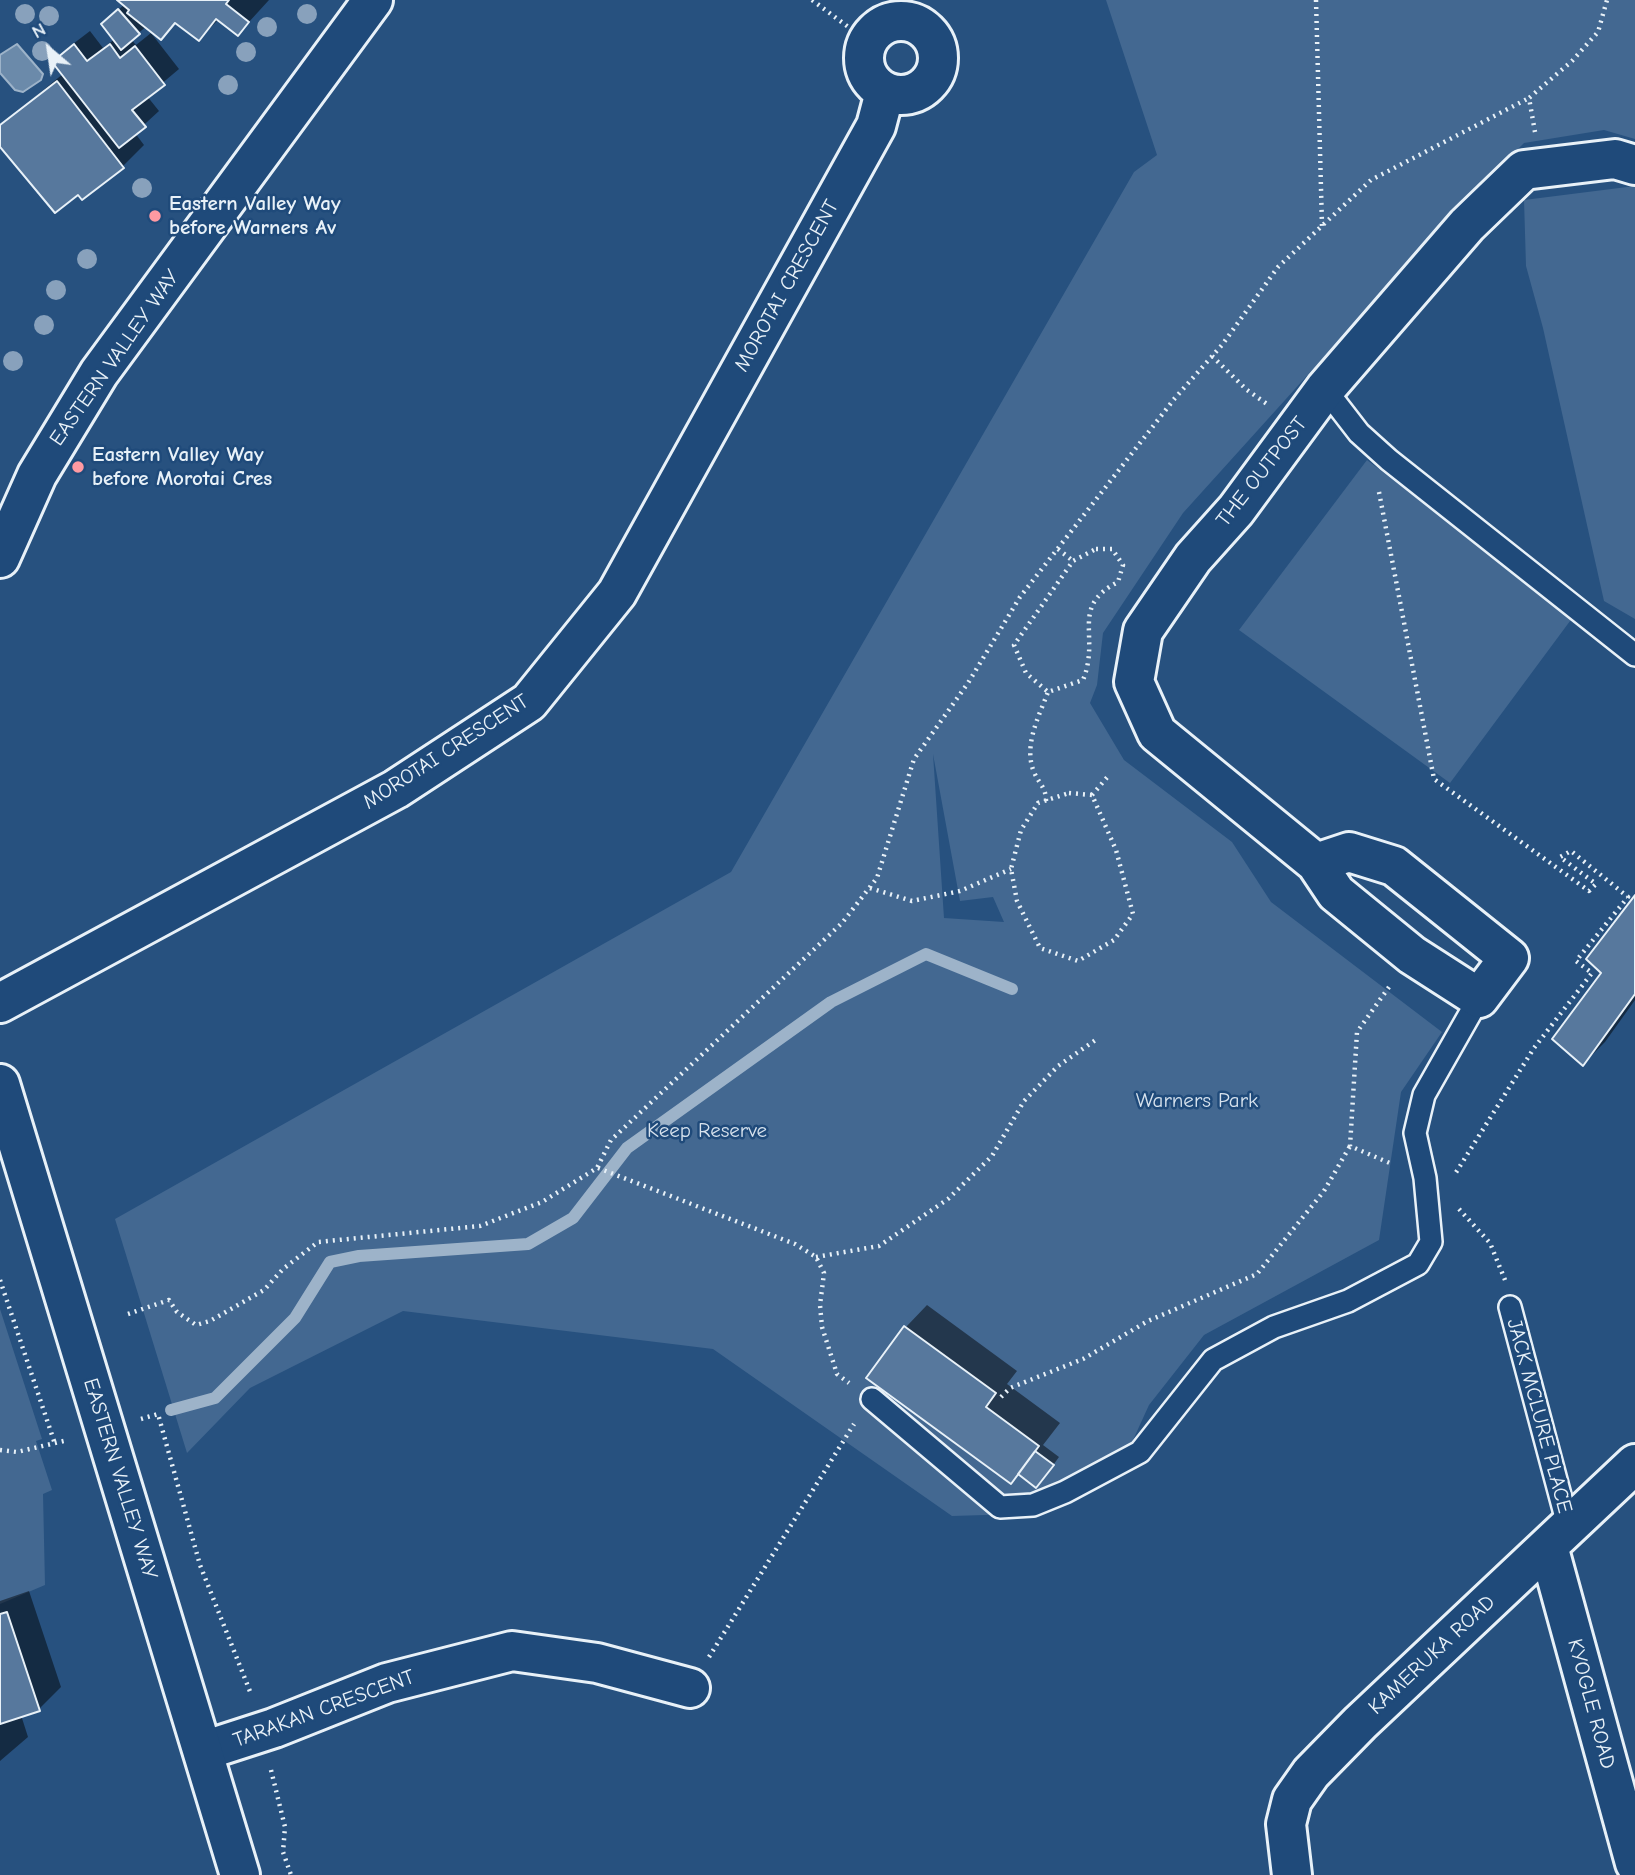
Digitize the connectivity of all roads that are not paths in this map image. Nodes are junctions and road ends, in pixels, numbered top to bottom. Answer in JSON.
{"nodes":[{"id":1,"x":373,"y":0,"type":"edge"},
{"id":2,"x":885,"y":92,"type":"junction"},
{"id":3,"x":1635,"y":165,"type":"edge"},
{"id":4,"x":1325,"y":388,"type":"junction"},
{"id":5,"x":0,"y":558,"type":"edge"},
{"id":6,"x":1635,"y":655,"type":"edge"},
{"id":7,"x":1316,"y":863,"type":"junction"},
{"id":8,"x":1479,"y":998,"type":"junction"},
{"id":9,"x":0,"y":1003,"type":"edge"},
{"id":10,"x":2,"y":1101,"type":"edge"},
{"id":11,"x":1510,"y":1307,"type":"dead end"},
{"id":12,"x":872,"y":1399,"type":"road end"},
{"id":13,"x":1635,"y":1464,"type":"edge"},
{"id":14,"x":1558,"y":1535,"type":"junction"},
{"id":15,"x":690,"y":1688,"type":"road end"},
{"id":16,"x":203,"y":1751,"type":"junction"},
{"id":17,"x":1635,"y":1863,"type":"edge"},
{"id":18,"x":240,"y":1875,"type":"edge"},
{"id":19,"x":1292,"y":1875,"type":"edge"}],
"edges":[{"from":1,"to":5,"type":"street","name":"EASTERN VALLEY WAY"},
{"from":2,"to":2,"type":"street"},
{"from":2,"to":9,"type":"street","name":"MOROTAI CRESCENT"},
{"from":3,"to":4,"type":"street","name":"THE OUTPOST"},
{"from":4,"to":6,"type":"lane"},
{"from":4,"to":7,"type":"street","name":"THE OUTPOST"},
{"from":7,"to":8,"type":"street","name":"THE OUTPOST"},
{"from":7,"to":8,"type":"street"},
{"from":8,"to":12,"type":"lane"},
{"from":10,"to":16,"type":"street","name":"EASTERN VALLEY WAY"},
{"from":11,"to":14,"type":"lane","name":"JACK MCLURE PLACE"},
{"from":13,"to":14,"type":"street","name":"KAMERUKA ROAD"},
{"from":14,"to":17,"type":"street","name":"KYOGLE ROAD"},
{"from":14,"to":19,"type":"street","name":"KAMERUKA ROAD"},
{"from":15,"to":16,"type":"street","name":"TARAKAN CRESCENT"},
{"from":16,"to":18,"type":"street","name":"EASTERN VALLEY WAY"}]}
